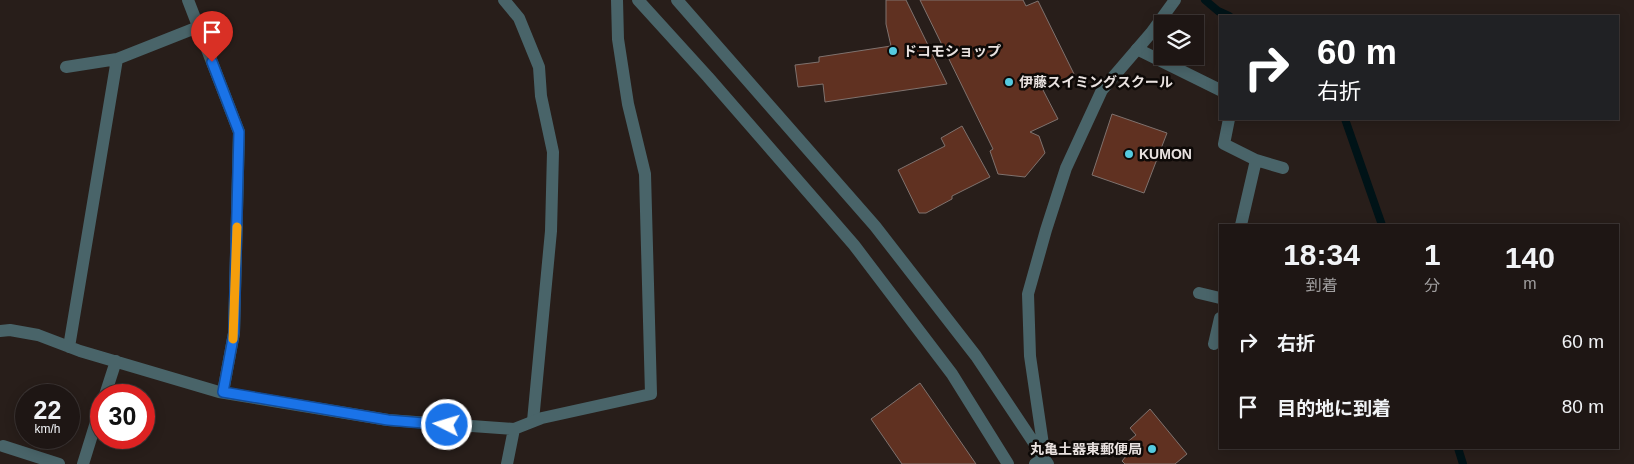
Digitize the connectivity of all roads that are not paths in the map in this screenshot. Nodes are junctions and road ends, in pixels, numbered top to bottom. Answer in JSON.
{"nodes":[{"id":1,"x":188,"y":0,"type":"edge"},
{"id":2,"x":504,"y":0,"type":"edge"},
{"id":3,"x":617,"y":0,"type":"edge"},
{"id":4,"x":638,"y":0,"type":"edge"},
{"id":5,"x":677,"y":0,"type":"edge"},
{"id":6,"x":1175,"y":0,"type":"edge"},
{"id":7,"x":198,"y":27,"type":"junction"},
{"id":8,"x":1137,"y":49,"type":"junction"},
{"id":9,"x":117,"y":59,"type":"junction"},
{"id":10,"x":66,"y":67,"type":"dead end"},
{"id":11,"x":1219,"y":90,"type":"edge"},
{"id":12,"x":1229,"y":120,"type":"edge"},
{"id":13,"x":1256,"y":160,"type":"junction"},
{"id":14,"x":1283,"y":168,"type":"dead end"},
{"id":15,"x":1241,"y":224,"type":"edge"},
{"id":16,"x":1199,"y":293,"type":"dead end"},
{"id":17,"x":1219,"y":298,"type":"edge"},
{"id":18,"x":1219,"y":322,"type":"edge"},
{"id":19,"x":0,"y":331,"type":"edge"},
{"id":20,"x":1214,"y":344,"type":"dead end"},
{"id":21,"x":69,"y":347,"type":"junction"},
{"id":22,"x":116,"y":361,"type":"junction"},
{"id":23,"x":109,"y":384,"type":"edge"},
{"id":24,"x":223,"y":392,"type":"junction"},
{"id":25,"x":533,"y":421,"type":"junction"},
{"id":26,"x":514,"y":429,"type":"junction"},
{"id":27,"x":90,"y":440,"type":"edge"},
{"id":28,"x":4,"y":446,"type":"dead end"},
{"id":29,"x":1043,"y":462,"type":"edge"},
{"id":30,"x":59,"y":464,"type":"edge"},
{"id":31,"x":82,"y":464,"type":"edge"},
{"id":32,"x":507,"y":464,"type":"edge"},
{"id":33,"x":1008,"y":464,"type":"edge"}],
"edges":[{"from":1,"to":7,"type":"street"},
{"from":2,"to":25,"type":"street"},
{"from":3,"to":25,"type":"street"},
{"from":4,"to":33,"type":"street"},
{"from":5,"to":29,"type":"street"},
{"from":6,"to":8,"type":"street"},
{"from":7,"to":9,"type":"street"},
{"from":7,"to":24,"type":"street"},
{"from":8,"to":11,"type":"street"},
{"from":8,"to":29,"type":"street"},
{"from":9,"to":10,"type":"street"},
{"from":9,"to":21,"type":"street"},
{"from":12,"to":13,"type":"street"},
{"from":13,"to":14,"type":"street"},
{"from":13,"to":15,"type":"street"},
{"from":16,"to":17,"type":"street"},
{"from":18,"to":20,"type":"street"},
{"from":19,"to":21,"type":"street"},
{"from":21,"to":22,"type":"street"},
{"from":22,"to":23,"type":"street"},
{"from":22,"to":24,"type":"street"},
{"from":24,"to":26,"type":"street"},
{"from":25,"to":26,"type":"street"},
{"from":26,"to":32,"type":"street"},
{"from":27,"to":31,"type":"street"},
{"from":28,"to":30,"type":"street"}]}
